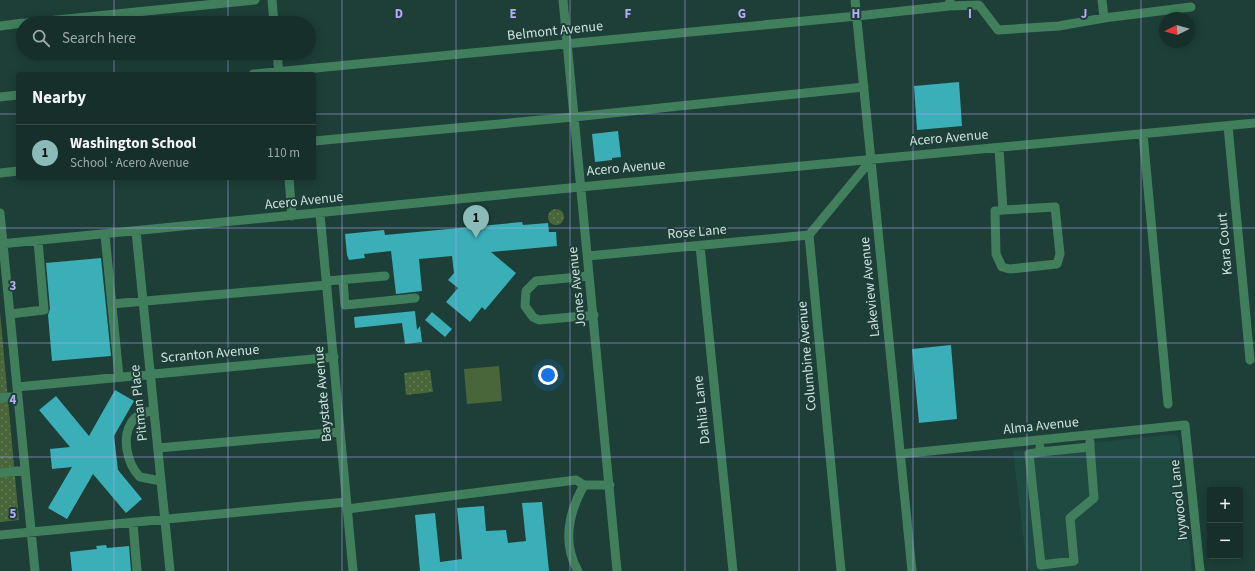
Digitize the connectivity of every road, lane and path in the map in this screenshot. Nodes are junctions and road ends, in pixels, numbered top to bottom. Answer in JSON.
{"nodes":[{"id":1,"x":255,"y":0,"type":"edge"},
{"id":2,"x":272,"y":0,"type":"edge"},
{"id":3,"x":563,"y":0,"type":"edge"},
{"id":4,"x":855,"y":0,"type":"edge"},
{"id":5,"x":1102,"y":0,"type":"edge"},
{"id":6,"x":949,"y":3,"type":"edge"},
{"id":7,"x":1191,"y":7,"type":"dead end"},
{"id":8,"x":96,"y":16,"type":"edge"},
{"id":9,"x":273,"y":16,"type":"edge"},
{"id":10,"x":857,"y":16,"type":"junction"},
{"id":11,"x":1104,"y":18,"type":"junction"},
{"id":12,"x":16,"y":24,"type":"edge"},
{"id":13,"x":0,"y":26,"type":"edge"},
{"id":14,"x":568,"y":44,"type":"junction"},
{"id":15,"x":278,"y":60,"type":"edge"},
{"id":16,"x":279,"y":72,"type":"edge"},
{"id":17,"x":289,"y":72,"type":"edge"},
{"id":18,"x":864,"y":87,"type":"junction"},
{"id":19,"x":16,"y":96,"type":"edge"},
{"id":20,"x":0,"y":97,"type":"edge"},
{"id":21,"x":574,"y":117,"type":"junction"},
{"id":22,"x":1255,"y":123,"type":"edge"},
{"id":23,"x":1228,"y":126,"type":"junction"},
{"id":24,"x":1143,"y":134,"type":"junction"},
{"id":25,"x":316,"y":141,"type":"edge"},
{"id":26,"x":999,"y":148,"type":"junction"},
{"id":27,"x":871,"y":160,"type":"junction"},
{"id":28,"x":16,"y":171,"type":"edge"},
{"id":29,"x":0,"y":173,"type":"edge"},
{"id":30,"x":289,"y":180,"type":"edge"},
{"id":31,"x":580,"y":187,"type":"junction"},
{"id":32,"x":1003,"y":210,"type":"junction"},
{"id":33,"x":0,"y":213,"type":"edge"},
{"id":34,"x":320,"y":214,"type":"junction"},
{"id":35,"x":292,"y":216,"type":"junction"},
{"id":36,"x":136,"y":231,"type":"junction"},
{"id":37,"x":105,"y":235,"type":"junction"},
{"id":38,"x":809,"y":235,"type":"junction"},
{"id":39,"x":38,"y":241,"type":"junction"},
{"id":40,"x":1,"y":244,"type":"edge"},
{"id":41,"x":700,"y":246,"type":"junction"},
{"id":42,"x":588,"y":256,"type":"junction"},
{"id":43,"x":385,"y":276,"type":"dead end"},
{"id":44,"x":590,"y":276,"type":"junction"},
{"id":45,"x":343,"y":280,"type":"junction"},
{"id":46,"x":327,"y":283,"type":"junction"},
{"id":47,"x":415,"y":298,"type":"dead end"},
{"id":48,"x":143,"y":301,"type":"junction"},
{"id":49,"x":112,"y":304,"type":"junction"},
{"id":50,"x":10,"y":314,"type":"junction"},
{"id":51,"x":594,"y":315,"type":"junction"},
{"id":52,"x":334,"y":357,"type":"junction"},
{"id":53,"x":1250,"y":360,"type":"dead end"},
{"id":54,"x":150,"y":374,"type":"junction"},
{"id":55,"x":119,"y":377,"type":"junction"},
{"id":56,"x":17,"y":392,"type":"junction"},
{"id":57,"x":0,"y":398,"type":"edge"},
{"id":58,"x":1168,"y":404,"type":"dead end"},
{"id":59,"x":154,"y":410,"type":"junction"},
{"id":60,"x":1185,"y":425,"type":"joint"},
{"id":61,"x":340,"y":432,"type":"junction"},
{"id":62,"x":1088,"y":435,"type":"junction"},
{"id":63,"x":1038,"y":440,"type":"junction"},
{"id":64,"x":1090,"y":447,"type":"junction"},
{"id":65,"x":158,"y":448,"type":"junction"},
{"id":66,"x":1040,"y":452,"type":"junction"},
{"id":67,"x":900,"y":454,"type":"junction"},
{"id":68,"x":25,"y":470,"type":"junction"},
{"id":69,"x":0,"y":473,"type":"edge"},
{"id":70,"x":161,"y":481,"type":"junction"},
{"id":71,"x":610,"y":484,"type":"junction"},
{"id":72,"x":584,"y":485,"type":"junction"},
{"id":73,"x":347,"y":505,"type":"junction"},
{"id":74,"x":165,"y":520,"type":"junction"},
{"id":75,"x":133,"y":523,"type":"junction"},
{"id":76,"x":31,"y":532,"type":"junction"},
{"id":77,"x":0,"y":535,"type":"edge"},
{"id":78,"x":35,"y":571,"type":"edge"},
{"id":79,"x":138,"y":571,"type":"edge"},
{"id":80,"x":170,"y":571,"type":"edge"},
{"id":81,"x":353,"y":571,"type":"edge"},
{"id":82,"x":578,"y":571,"type":"edge"},
{"id":83,"x":617,"y":571,"type":"edge"},
{"id":84,"x":733,"y":571,"type":"edge"},
{"id":85,"x":841,"y":571,"type":"edge"},
{"id":86,"x":912,"y":571,"type":"edge"},
{"id":87,"x":1200,"y":571,"type":"edge"}],
"edges":[{"from":1,"to":8,"type":"street"},
{"from":2,"to":9,"type":"street"},
{"from":3,"to":14,"type":"street","name":"Jones Avenue"},
{"from":4,"to":10,"type":"street","name":"Lakeview Avenue"},
{"from":5,"to":11,"type":"street"},
{"from":6,"to":10,"type":"street","name":"Belmont Avenue"},
{"from":6,"to":11,"type":"street","name":"Belmont Avenue"},
{"from":7,"to":11,"type":"street"},
{"from":10,"to":14,"type":"street","name":"Belmont Avenue"},
{"from":10,"to":18,"type":"street","name":"Lakeview Avenue"},
{"from":12,"to":13,"type":"street"},
{"from":14,"to":17,"type":"street","name":"Belmont Avenue"},
{"from":14,"to":21,"type":"street","name":"Jones Avenue"},
{"from":15,"to":16,"type":"street"},
{"from":18,"to":21,"type":"street"},
{"from":18,"to":27,"type":"street","name":"Lakeview Avenue"},
{"from":19,"to":20,"type":"street"},
{"from":21,"to":25,"type":"street"},
{"from":21,"to":31,"type":"street","name":"Jones Avenue"},
{"from":22,"to":23,"type":"street","name":"Acero Avenue"},
{"from":23,"to":24,"type":"street","name":"Acero Avenue"},
{"from":23,"to":53,"type":"street","name":"Kara Court"},
{"from":24,"to":26,"type":"street","name":"Acero Avenue"},
{"from":24,"to":58,"type":"street"},
{"from":26,"to":27,"type":"street","name":"Acero Avenue"},
{"from":26,"to":32,"type":"street"},
{"from":27,"to":31,"type":"street","name":"Acero Avenue"},
{"from":27,"to":38,"type":"street"},
{"from":27,"to":67,"type":"street","name":"Lakeview Avenue"},
{"from":28,"to":29,"type":"street"},
{"from":30,"to":35,"type":"street"},
{"from":31,"to":34,"type":"street","name":"Acero Avenue"},
{"from":31,"to":42,"type":"street","name":"Jones Avenue"},
{"from":32,"to":32,"type":"street"},
{"from":33,"to":40,"type":"street"},
{"from":34,"to":35,"type":"street","name":"Acero Avenue"},
{"from":34,"to":46,"type":"street","name":"Baystate Avenue"},
{"from":35,"to":36,"type":"street","name":"Acero Avenue"},
{"from":36,"to":37,"type":"street","name":"Acero Avenue"},
{"from":36,"to":48,"type":"street","name":"Pitman Place"},
{"from":37,"to":39,"type":"street","name":"Acero Avenue"},
{"from":37,"to":49,"type":"street"},
{"from":38,"to":41,"type":"street","name":"Rose Lane"},
{"from":38,"to":85,"type":"street","name":"Columbine Avenue"},
{"from":39,"to":40,"type":"street","name":"Acero Avenue"},
{"from":39,"to":50,"type":"street"},
{"from":40,"to":50,"type":"street"},
{"from":41,"to":42,"type":"street","name":"Rose Lane"},
{"from":41,"to":84,"type":"street","name":"Dahlia Lane"},
{"from":42,"to":44,"type":"street","name":"Jones Avenue"},
{"from":43,"to":45,"type":"street"},
{"from":44,"to":51,"type":"street","name":"Jones Avenue"},
{"from":44,"to":51,"type":"street"},
{"from":45,"to":46,"type":"street"},
{"from":45,"to":47,"type":"street"},
{"from":46,"to":48,"type":"street"},
{"from":46,"to":52,"type":"street","name":"Baystate Avenue"},
{"from":48,"to":49,"type":"street"},
{"from":48,"to":54,"type":"street","name":"Pitman Place"},
{"from":49,"to":55,"type":"street"},
{"from":50,"to":56,"type":"street"},
{"from":51,"to":71,"type":"street","name":"Jones Avenue"},
{"from":52,"to":54,"type":"street","name":"Scranton Avenue"},
{"from":52,"to":61,"type":"street","name":"Baystate Avenue"},
{"from":54,"to":55,"type":"street","name":"Scranton Avenue"},
{"from":54,"to":59,"type":"street","name":"Pitman Place"},
{"from":55,"to":56,"type":"street","name":"Scranton Avenue"},
{"from":56,"to":57,"type":"street","name":"Scranton Avenue"},
{"from":56,"to":68,"type":"street"},
{"from":59,"to":65,"type":"street","name":"Pitman Place"},
{"from":59,"to":70,"type":"street"},
{"from":60,"to":62,"type":"street","name":"Alma Avenue"},
{"from":60,"to":87,"type":"street","name":"Ivywood Lane"},
{"from":61,"to":65,"type":"street"},
{"from":61,"to":73,"type":"street","name":"Baystate Avenue"},
{"from":62,"to":63,"type":"street","name":"Alma Avenue"},
{"from":62,"to":64,"type":"street"},
{"from":63,"to":66,"type":"street"},
{"from":63,"to":67,"type":"street","name":"Alma Avenue"},
{"from":64,"to":66,"type":"street"},
{"from":64,"to":66,"type":"street"},
{"from":65,"to":70,"type":"street","name":"Pitman Place"},
{"from":67,"to":86,"type":"street","name":"Lakeview Avenue"},
{"from":68,"to":69,"type":"street"},
{"from":68,"to":76,"type":"street"},
{"from":70,"to":74,"type":"street","name":"Pitman Place"},
{"from":71,"to":72,"type":"street"},
{"from":71,"to":83,"type":"street","name":"Jones Avenue"},
{"from":72,"to":73,"type":"street"},
{"from":72,"to":82,"type":"street"},
{"from":73,"to":74,"type":"street"},
{"from":73,"to":81,"type":"street","name":"Baystate Avenue"},
{"from":74,"to":75,"type":"street"},
{"from":74,"to":80,"type":"street","name":"Pitman Place"},
{"from":75,"to":76,"type":"street"},
{"from":75,"to":79,"type":"street"},
{"from":76,"to":77,"type":"street"},
{"from":76,"to":78,"type":"street"}]}
